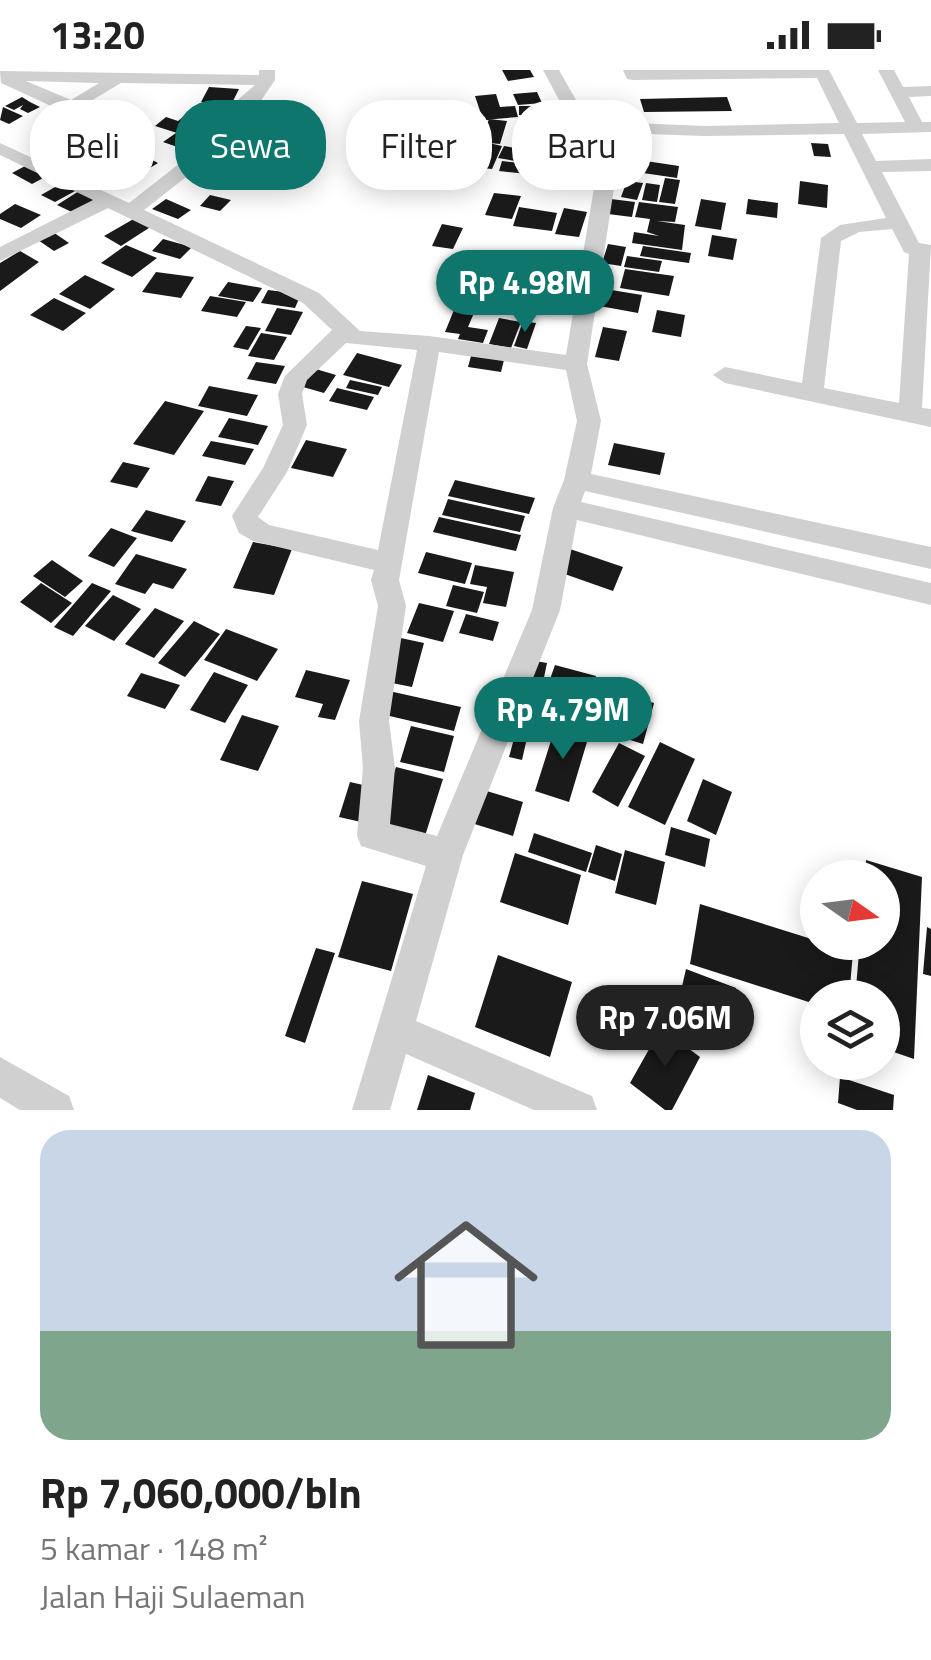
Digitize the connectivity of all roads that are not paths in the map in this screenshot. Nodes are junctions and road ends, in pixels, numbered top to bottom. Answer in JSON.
{"nodes":[{"id":1,"x":551,"y":70,"type":"edge"},
{"id":2,"x":631,"y":70,"type":"edge"},
{"id":3,"x":886,"y":70,"type":"edge"},
{"id":4,"x":822,"y":71,"type":"edge"},
{"id":5,"x":688,"y":72,"type":"edge"},
{"id":6,"x":760,"y":72,"type":"edge"},
{"id":7,"x":267,"y":75,"type":"edge"},
{"id":8,"x":0,"y":76,"type":"edge"},
{"id":9,"x":117,"y":78,"type":"junction"},
{"id":10,"x":898,"y":92,"type":"junction"},
{"id":11,"x":931,"y":92,"type":"edge"},
{"id":12,"x":568,"y":100,"type":"edge"},
{"id":13,"x":924,"y":127,"type":"edge"},
{"id":14,"x":652,"y":129,"type":"edge"},
{"id":15,"x":853,"y":129,"type":"junction"},
{"id":16,"x":0,"y":130,"type":"edge"},
{"id":17,"x":27,"y":142,"type":"dead end"},
{"id":18,"x":0,"y":148,"type":"edge"},
{"id":19,"x":931,"y":166,"type":"edge"},
{"id":20,"x":872,"y":167,"type":"junction"},
{"id":21,"x":604,"y":190,"type":"edge"},
{"id":22,"x":110,"y":200,"type":"junction"},
{"id":23,"x":132,"y":210,"type":"junction"},
{"id":24,"x":899,"y":222,"type":"junction"},
{"id":25,"x":831,"y":238,"type":"junction"},
{"id":26,"x":920,"y":249,"type":"edge"},
{"id":27,"x":0,"y":255,"type":"edge"},
{"id":28,"x":344,"y":332,"type":"junction"},
{"id":29,"x":429,"y":343,"type":"junction"},
{"id":30,"x":576,"y":364,"type":"junction"},
{"id":31,"x":725,"y":375,"type":"dead end"},
{"id":32,"x":812,"y":393,"type":"junction"},
{"id":33,"x":920,"y":416,"type":"edge"},
{"id":34,"x":578,"y":480,"type":"junction"},
{"id":35,"x":566,"y":508,"type":"junction"},
{"id":36,"x":931,"y":558,"type":"edge"},
{"id":37,"x":388,"y":563,"type":"junction"},
{"id":38,"x":931,"y":594,"type":"edge"},
{"id":39,"x":446,"y":855,"type":"junction"},
{"id":40,"x":394,"y":1030,"type":"junction"},
{"id":41,"x":0,"y":1076,"type":"edge"},
{"id":42,"x":55,"y":1110,"type":"edge"},
{"id":43,"x":371,"y":1110,"type":"edge"},
{"id":44,"x":578,"y":1110,"type":"edge"}],
"edges":[{"from":1,"to":12,"type":"street"},
{"from":2,"to":5,"type":"street"},
{"from":3,"to":10,"type":"street"},
{"from":4,"to":6,"type":"street"},
{"from":4,"to":15,"type":"street"},
{"from":5,"to":6,"type":"street"},
{"from":7,"to":9,"type":"street"},
{"from":7,"to":23,"type":"street"},
{"from":8,"to":9,"type":"street"},
{"from":8,"to":9,"type":"street"},
{"from":10,"to":11,"type":"street"},
{"from":10,"to":13,"type":"street"},
{"from":13,"to":15,"type":"street"},
{"from":14,"to":15,"type":"street"},
{"from":15,"to":20,"type":"street"},
{"from":16,"to":17,"type":"street"},
{"from":18,"to":22,"type":"street"},
{"from":19,"to":20,"type":"street"},
{"from":20,"to":24,"type":"street"},
{"from":21,"to":30,"type":"street"},
{"from":22,"to":23,"type":"street"},
{"from":22,"to":27,"type":"street"},
{"from":23,"to":28,"type":"street"},
{"from":24,"to":25,"type":"street"},
{"from":24,"to":26,"type":"street"},
{"from":25,"to":26,"type":"street"},
{"from":25,"to":32,"type":"street"},
{"from":26,"to":33,"type":"street"},
{"from":28,"to":29,"type":"street"},
{"from":28,"to":37,"type":"street"},
{"from":29,"to":30,"type":"street"},
{"from":29,"to":37,"type":"street"},
{"from":30,"to":34,"type":"street"},
{"from":31,"to":32,"type":"street"},
{"from":32,"to":33,"type":"street"},
{"from":34,"to":35,"type":"street"},
{"from":34,"to":36,"type":"street"},
{"from":35,"to":38,"type":"street"},
{"from":35,"to":39,"type":"street"},
{"from":37,"to":39,"type":"street"},
{"from":39,"to":40,"type":"street"},
{"from":40,"to":43,"type":"street"},
{"from":40,"to":44,"type":"street"},
{"from":41,"to":42,"type":"street"}]}
